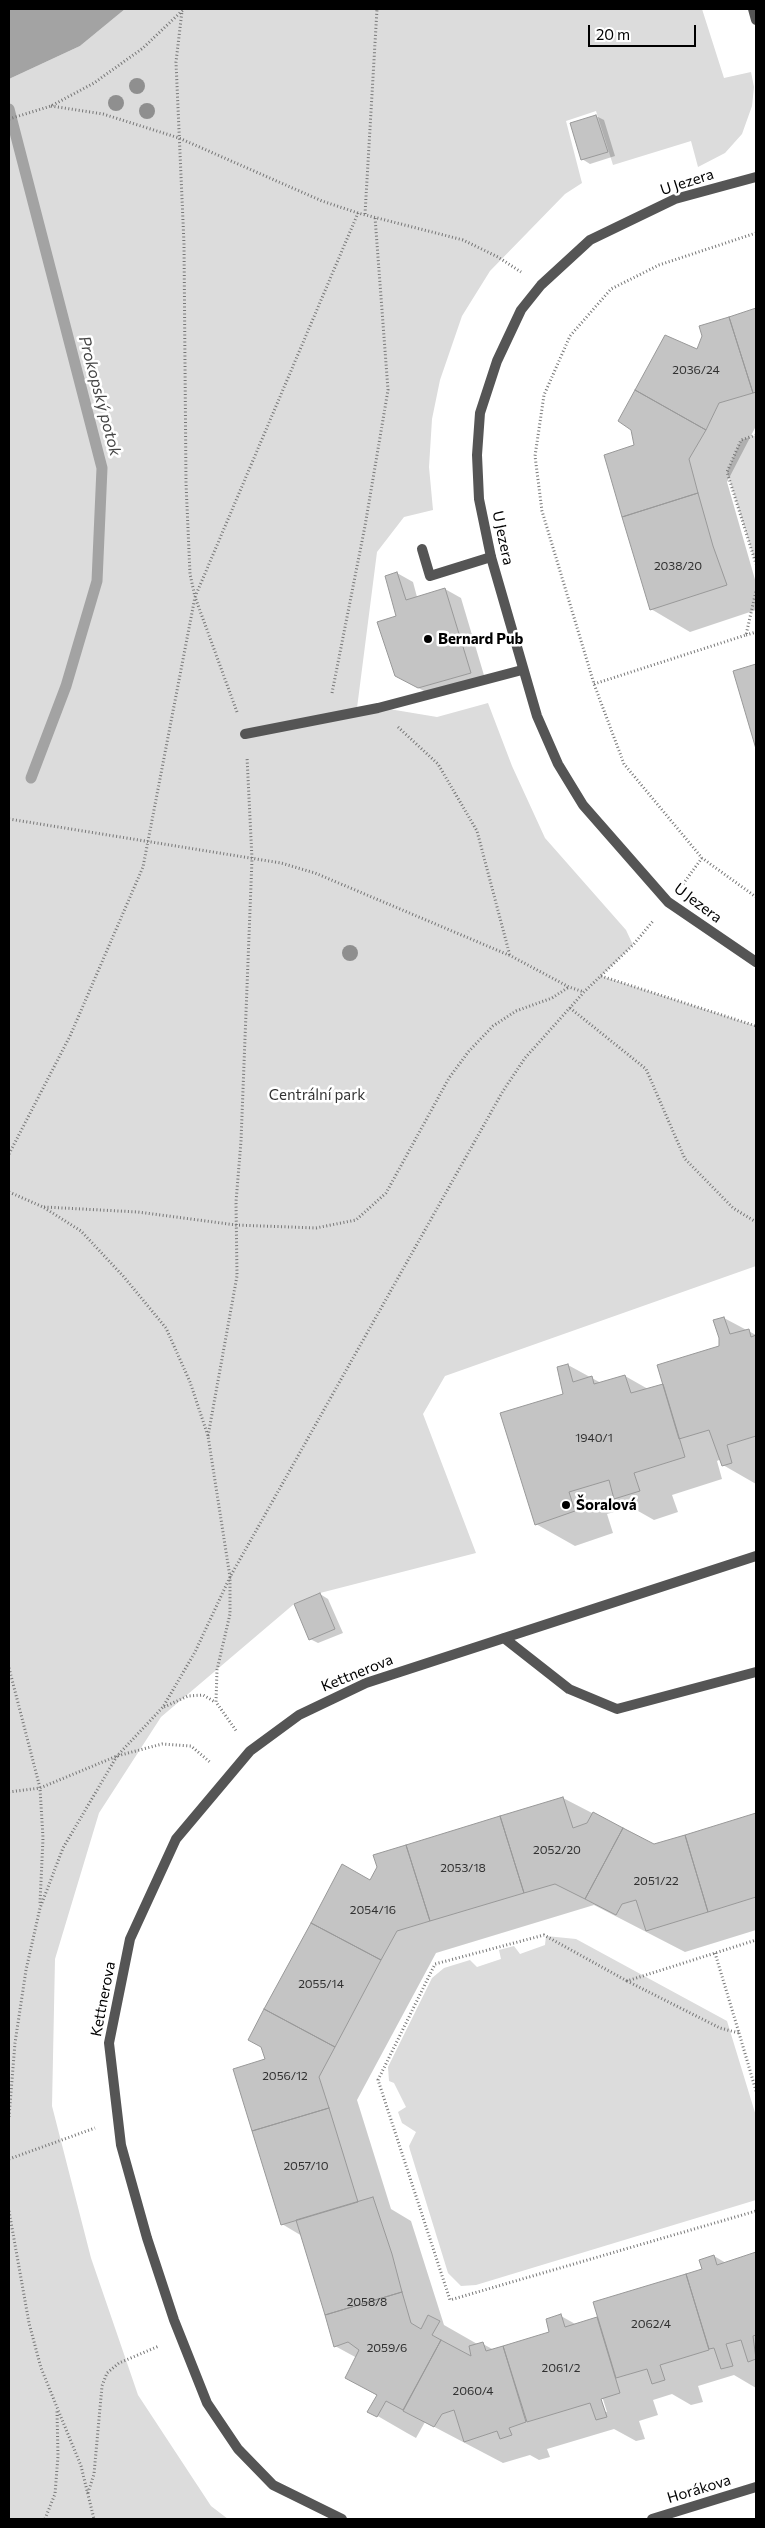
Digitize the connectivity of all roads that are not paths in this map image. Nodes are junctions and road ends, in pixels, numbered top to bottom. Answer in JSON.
{"nodes":[{"id":1,"x":753,"y":9,"type":"edge"},
{"id":2,"x":756,"y":20,"type":"edge"},
{"id":3,"x":756,"y":177,"type":"edge"},
{"id":4,"x":422,"y":549,"type":"dead end"},
{"id":5,"x":490,"y":557,"type":"junction"},
{"id":6,"x":522,"y":670,"type":"junction"},
{"id":7,"x":245,"y":734,"type":"road end"},
{"id":8,"x":756,"y":962,"type":"edge"},
{"id":9,"x":756,"y":1556,"type":"edge"},
{"id":10,"x":504,"y":1638,"type":"junction"},
{"id":11,"x":756,"y":1672,"type":"edge"},
{"id":12,"x":756,"y":2487,"type":"edge"},
{"id":13,"x":342,"y":2519,"type":"edge"},
{"id":14,"x":652,"y":2519,"type":"edge"}],
"edges":[{"from":1,"to":2,"type":"street"},
{"from":3,"to":5,"type":"street","name":"U Jezera"},
{"from":4,"to":5,"type":"street"},
{"from":5,"to":6,"type":"street","name":"U Jezera"},
{"from":6,"to":7,"type":"street"},
{"from":6,"to":8,"type":"street","name":"U Jezera"},
{"from":9,"to":10,"type":"street","name":"Kettnerova"},
{"from":10,"to":11,"type":"street"},
{"from":10,"to":13,"type":"street","name":"Kettnerova"},
{"from":12,"to":14,"type":"street","name":"Horákova"}]}
